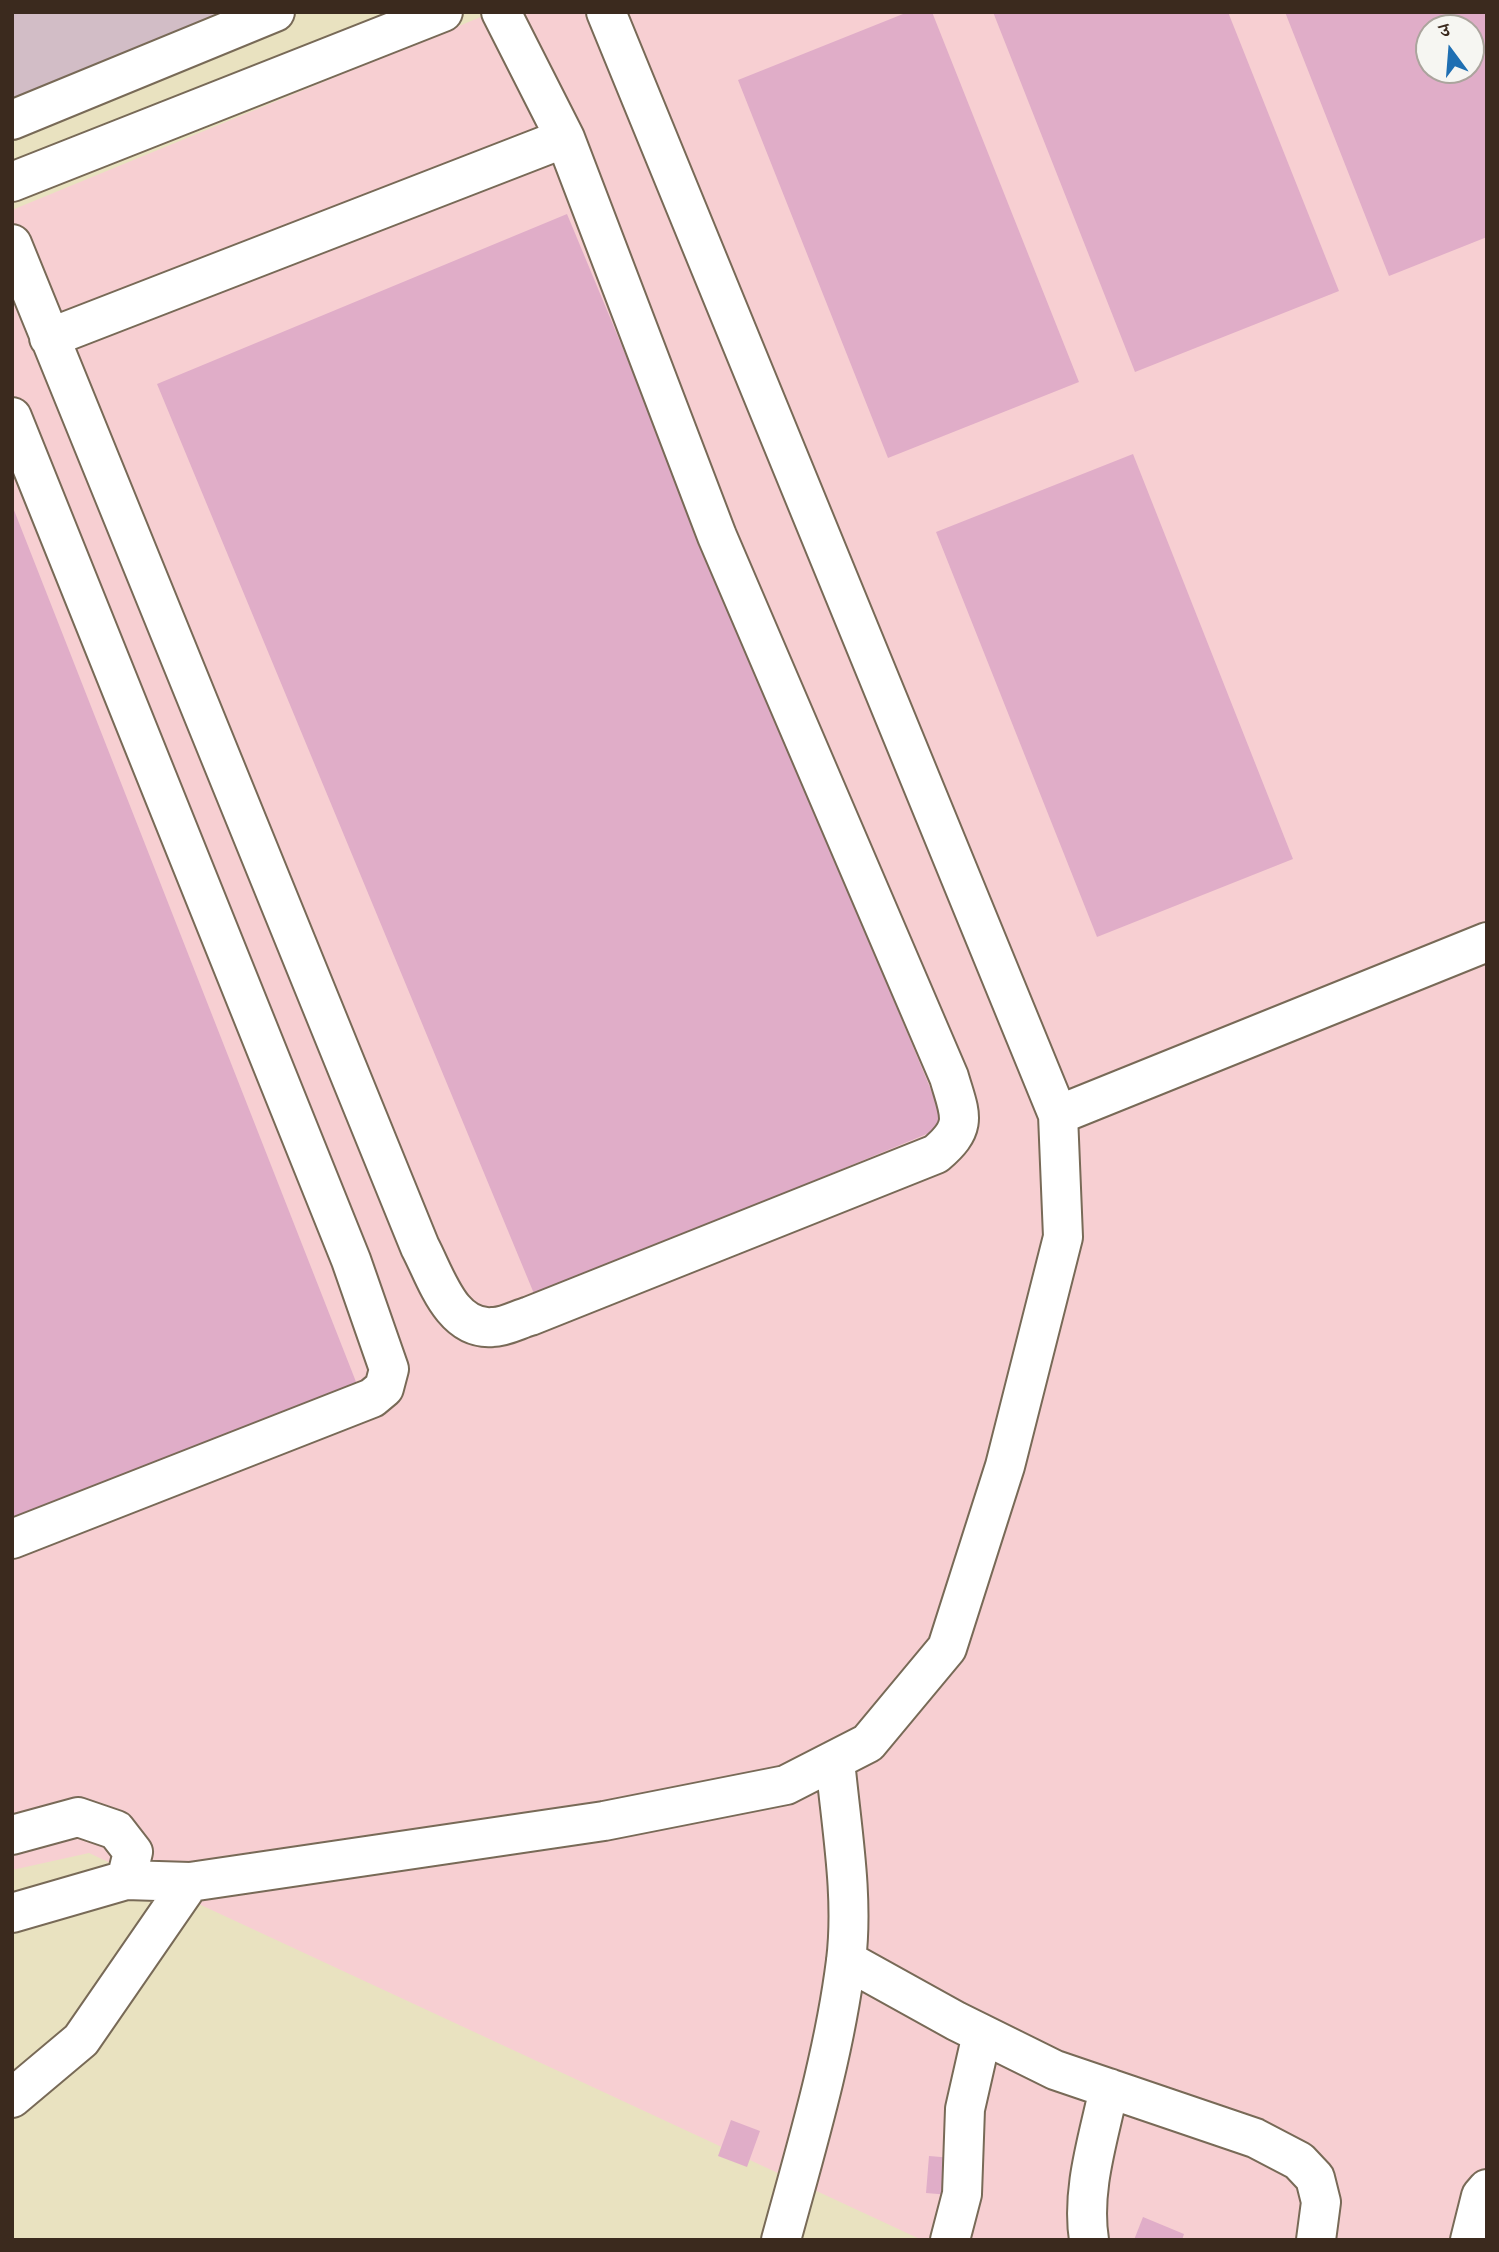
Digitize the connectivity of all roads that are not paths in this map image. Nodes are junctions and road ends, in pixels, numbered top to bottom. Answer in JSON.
{"nodes":[{"id":1,"x":275,"y":12,"type":"edge"},
{"id":2,"x":443,"y":12,"type":"edge"},
{"id":3,"x":502,"y":12,"type":"edge"},
{"id":4,"x":606,"y":12,"type":"edge"},
{"id":5,"x":12,"y":120,"type":"edge"},
{"id":6,"x":565,"y":138,"type":"junction"},
{"id":7,"x":12,"y":182,"type":"edge"},
{"id":8,"x":12,"y":244,"type":"edge"},
{"id":9,"x":49,"y":338,"type":"junction"},
{"id":10,"x":12,"y":417,"type":"edge"},
{"id":11,"x":1487,"y":942,"type":"edge"},
{"id":12,"x":1058,"y":1115,"type":"junction"},
{"id":13,"x":12,"y":1539,"type":"edge"},
{"id":14,"x":835,"y":1760,"type":"junction"},
{"id":15,"x":12,"y":1835,"type":"edge"},
{"id":16,"x":126,"y":1880,"type":"junction"},
{"id":17,"x":190,"y":1882,"type":"junction"},
{"id":18,"x":12,"y":1913,"type":"edge"},
{"id":19,"x":846,"y":1960,"type":"junction"},
{"id":20,"x":982,"y":2034,"type":"junction"},
{"id":21,"x":1110,"y":2088,"type":"junction"},
{"id":22,"x":12,"y":2098,"type":"edge"},
{"id":23,"x":1487,"y":2189,"type":"edge"},
{"id":24,"x":781,"y":2240,"type":"edge"},
{"id":25,"x":950,"y":2240,"type":"edge"},
{"id":26,"x":1089,"y":2240,"type":"edge"},
{"id":27,"x":1317,"y":2240,"type":"edge"},
{"id":28,"x":1470,"y":2240,"type":"edge"}],
"edges":[{"from":1,"to":5,"type":"street"},
{"from":2,"to":7,"type":"street"},
{"from":3,"to":6,"type":"street"},
{"from":4,"to":12,"type":"street"},
{"from":6,"to":9,"type":"street"},
{"from":6,"to":9,"type":"street"},
{"from":8,"to":9,"type":"street"},
{"from":10,"to":13,"type":"street"},
{"from":11,"to":12,"type":"street"},
{"from":12,"to":14,"type":"street"},
{"from":14,"to":17,"type":"street"},
{"from":14,"to":19,"type":"street"},
{"from":15,"to":16,"type":"street"},
{"from":16,"to":17,"type":"street"},
{"from":16,"to":18,"type":"street"},
{"from":17,"to":22,"type":"street"},
{"from":19,"to":20,"type":"street"},
{"from":19,"to":24,"type":"street"},
{"from":20,"to":21,"type":"street"},
{"from":20,"to":25,"type":"street"},
{"from":21,"to":26,"type":"street"},
{"from":21,"to":27,"type":"street"},
{"from":23,"to":28,"type":"street"}]}
